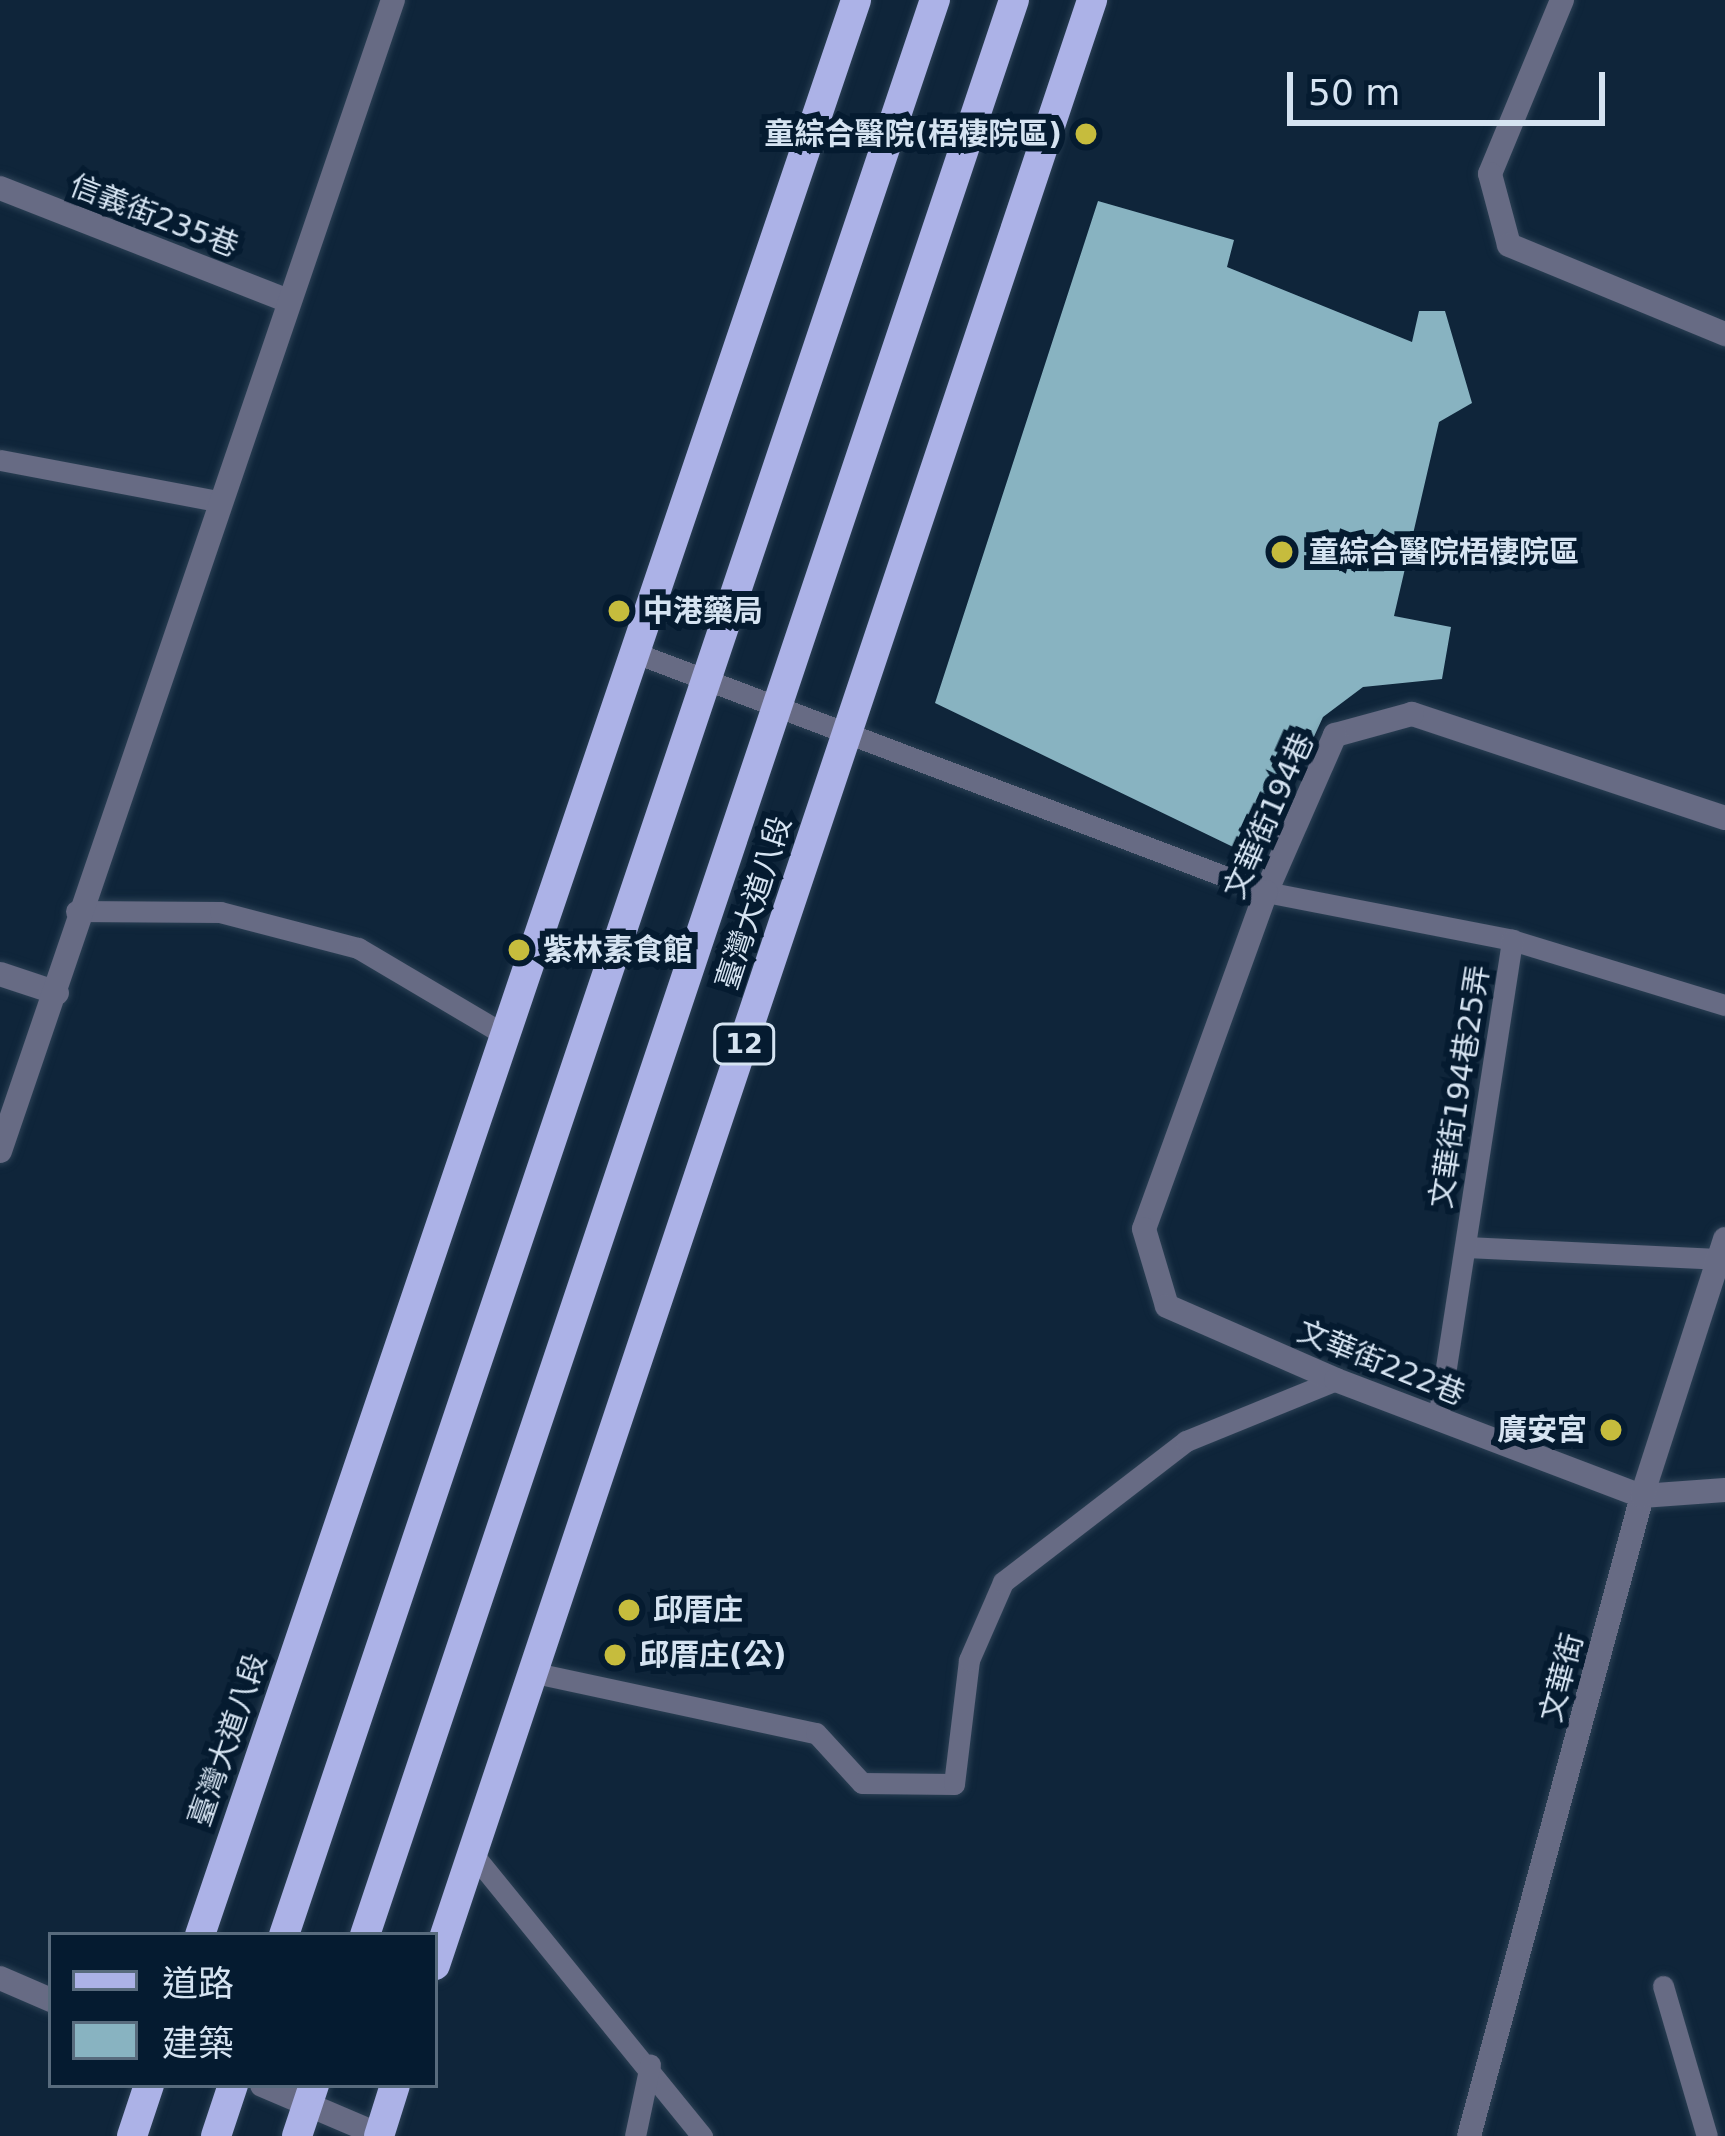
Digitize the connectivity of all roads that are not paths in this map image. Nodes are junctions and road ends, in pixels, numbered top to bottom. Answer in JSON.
{"nodes":[{"id":1,"x":393,"y":0,"type":"edge"},
{"id":2,"x":856,"y":0,"type":"edge"},
{"id":3,"x":935,"y":0,"type":"edge"},
{"id":4,"x":1014,"y":0,"type":"edge"},
{"id":5,"x":1092,"y":0,"type":"edge"},
{"id":6,"x":1562,"y":0,"type":"edge"},
{"id":7,"x":0,"y":188,"type":"edge"},
{"id":8,"x":286,"y":300,"type":"junction"},
{"id":9,"x":1725,"y":334,"type":"edge"},
{"id":10,"x":0,"y":460,"type":"edge"},
{"id":11,"x":218,"y":501,"type":"junction"},
{"id":12,"x":634,"y":652,"type":"junction"},
{"id":13,"x":705,"y":681,"type":"junction"},
{"id":14,"x":776,"y":709,"type":"junction"},
{"id":15,"x":847,"y":738,"type":"junction"},
{"id":16,"x":1725,"y":818,"type":"edge"},
{"id":17,"x":1266,"y":892,"type":"junction"},
{"id":18,"x":76,"y":911,"type":"junction"},
{"id":19,"x":1512,"y":940,"type":"junction"},
{"id":20,"x":0,"y":974,"type":"edge"},
{"id":21,"x":57,"y":993,"type":"junction"},
{"id":22,"x":1725,"y":1005,"type":"edge"},
{"id":23,"x":505,"y":1035,"type":"junction"},
{"id":24,"x":0,"y":1151,"type":"edge"},
{"id":25,"x":1466,"y":1247,"type":"junction"},
{"id":26,"x":1722,"y":1249,"type":"edge"},
{"id":27,"x":1168,"y":1306,"type":"joint"},
{"id":28,"x":1336,"y":1380,"type":"junction"},
{"id":29,"x":1438,"y":1419,"type":"junction"},
{"id":30,"x":1725,"y":1490,"type":"edge"},
{"id":31,"x":1642,"y":1496,"type":"junction"},
{"id":32,"x":535,"y":1673,"type":"junction"},
{"id":33,"x":472,"y":1853,"type":"junction"},
{"id":34,"x":201,"y":1932,"type":"edge"},
{"id":35,"x":285,"y":1932,"type":"edge"},
{"id":36,"x":365,"y":1932,"type":"edge"},
{"id":37,"x":438,"y":1956,"type":"edge"},
{"id":38,"x":0,"y":1978,"type":"edge"},
{"id":39,"x":1663,"y":1986,"type":"dead end"},
{"id":40,"x":48,"y":1999,"type":"edge"},
{"id":41,"x":650,"y":2065,"type":"junction"},
{"id":42,"x":148,"y":2088,"type":"edge"},
{"id":43,"x":232,"y":2088,"type":"edge"},
{"id":44,"x":278,"y":2088,"type":"edge"},
{"id":45,"x":394,"y":2088,"type":"edge"},
{"id":46,"x":311,"y":2094,"type":"edge"},
{"id":47,"x":132,"y":2136,"type":"edge"},
{"id":48,"x":216,"y":2136,"type":"edge"},
{"id":49,"x":297,"y":2136,"type":"edge"},
{"id":50,"x":379,"y":2136,"type":"edge"},
{"id":51,"x":635,"y":2136,"type":"edge"},
{"id":52,"x":702,"y":2136,"type":"edge"},
{"id":53,"x":1469,"y":2136,"type":"edge"},
{"id":54,"x":1707,"y":2136,"type":"edge"}],
"edges":[{"from":1,"to":8,"type":"street"},
{"from":2,"to":12,"type":"main road","name":"臺灣大道八段"},
{"from":3,"to":13,"type":"main road"},
{"from":4,"to":14,"type":"main road","name":"臺灣大道八段","number":"12"},
{"from":5,"to":15,"type":"main road","name":"臺灣大道八段","number":"12"},
{"from":6,"to":9,"type":"street"},
{"from":7,"to":8,"type":"street","name":"信義街235巷"},
{"from":8,"to":11,"type":"street"},
{"from":10,"to":11,"type":"lane"},
{"from":11,"to":18,"type":"street"},
{"from":12,"to":13,"type":"lane","name":"文華街194巷25弄"},
{"from":12,"to":23,"type":"main road","name":"臺灣大道八段"},
{"from":13,"to":14,"type":"lane","name":"文華街194巷25弄"},
{"from":13,"to":35,"type":"main road"},
{"from":14,"to":15,"type":"lane","name":"文華街194巷25弄"},
{"from":14,"to":36,"type":"main road","name":"臺灣大道八段","number":"12"},
{"from":15,"to":17,"type":"lane","name":"文華街194巷25弄"},
{"from":15,"to":32,"type":"main road","name":"臺灣大道八段","number":"12"},
{"from":16,"to":17,"type":"street","name":"文華街194巷"},
{"from":17,"to":19,"type":"lane","name":"文華街194巷25弄"},
{"from":17,"to":27,"type":"street","name":"文華街194巷"},
{"from":18,"to":21,"type":"street"},
{"from":18,"to":23,"type":"lane"},
{"from":19,"to":22,"type":"lane"},
{"from":19,"to":25,"type":"lane","name":"文華街194巷25弄"},
{"from":20,"to":21,"type":"street"},
{"from":21,"to":24,"type":"street"},
{"from":23,"to":34,"type":"main road","name":"臺灣大道八段"},
{"from":25,"to":26,"type":"lane"},
{"from":25,"to":29,"type":"lane","name":"文華街194巷25弄"},
{"from":26,"to":31,"type":"street","name":"文華街"},
{"from":27,"to":28,"type":"street","name":"文華街222巷"},
{"from":28,"to":29,"type":"street","name":"文華街222巷"},
{"from":28,"to":32,"type":"lane"},
{"from":29,"to":31,"type":"street","name":"文華街222巷"},
{"from":30,"to":31,"type":"street"},
{"from":31,"to":53,"type":"street","name":"文華街"},
{"from":32,"to":33,"type":"main road","name":"臺灣大道八段","number":"12"},
{"from":33,"to":37,"type":"main road","name":"臺灣大道八段","number":"12"},
{"from":33,"to":41,"type":"lane"},
{"from":38,"to":40,"type":"street"},
{"from":39,"to":54,"type":"lane"},
{"from":41,"to":51,"type":"lane"},
{"from":41,"to":52,"type":"lane"},
{"from":42,"to":47,"type":"main road"},
{"from":43,"to":48,"type":"main road"},
{"from":44,"to":46,"type":"street"},
{"from":45,"to":50,"type":"main road"},
{"from":46,"to":49,"type":"main road"},
{"from":46,"to":50,"type":"street"}]}
